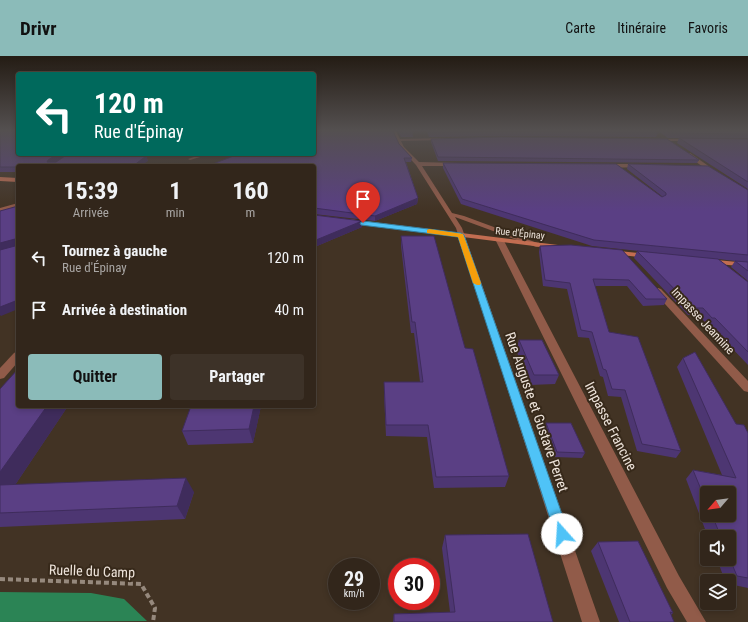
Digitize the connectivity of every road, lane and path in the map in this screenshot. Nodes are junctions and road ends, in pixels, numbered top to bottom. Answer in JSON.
{"nodes":[{"id":1,"x":196,"y":157,"type":"edge"},
{"id":2,"x":411,"y":157,"type":"edge"},
{"id":3,"x":692,"y":157,"type":"edge"},
{"id":4,"x":190,"y":159,"type":"dead end"},
{"id":5,"x":418,"y":164,"type":"junction"},
{"id":6,"x":462,"y":164,"type":"edge"},
{"id":7,"x":601,"y":166,"type":"edge"},
{"id":8,"x":617,"y":166,"type":"junction"},
{"id":9,"x":647,"y":166,"type":"edge"},
{"id":10,"x":700,"y":167,"type":"edge"},
{"id":11,"x":707,"y":168,"type":"junction"},
{"id":12,"x":623,"y":171,"type":"edge"},
{"id":13,"x":719,"y":175,"type":"edge"},
{"id":14,"x":0,"y":179,"type":"edge"},
{"id":15,"x":16,"y":180,"type":"edge"},
{"id":16,"x":16,"y":206,"type":"edge"},
{"id":17,"x":0,"y":210,"type":"edge"},
{"id":18,"x":450,"y":214,"type":"junction"},
{"id":19,"x":338,"y":220,"type":"edge"},
{"id":20,"x":461,"y":235,"type":"junction"},
{"id":21,"x":500,"y":241,"type":"junction"},
{"id":22,"x":539,"y":245,"type":"junction"},
{"id":23,"x":563,"y":247,"type":"edge"},
{"id":24,"x":602,"y":251,"type":"edge"},
{"id":25,"x":624,"y":254,"type":"junction"},
{"id":26,"x":655,"y":256,"type":"edge"},
{"id":27,"x":702,"y":261,"type":"edge"},
{"id":28,"x":718,"y":262,"type":"junction"},
{"id":29,"x":634,"y":265,"type":"edge"},
{"id":30,"x":748,"y":265,"type":"edge"},
{"id":31,"x":730,"y":272,"type":"edge"},
{"id":32,"x":651,"y":283,"type":"edge"},
{"id":33,"x":16,"y":357,"type":"edge"},
{"id":34,"x":0,"y":375,"type":"edge"},
{"id":35,"x":748,"y":388,"type":"edge"},
{"id":36,"x":0,"y":579,"type":"edge"},
{"id":37,"x":153,"y":622,"type":"edge"},
{"id":38,"x":591,"y":622,"type":"edge"},
{"id":39,"x":697,"y":622,"type":"edge"}],
"edges":[{"from":1,"to":4,"type":"street"},
{"from":2,"to":5,"type":"street","name":"Rue Auguste et Gustave Perret"},
{"from":3,"to":11,"type":"street"},
{"from":5,"to":6,"type":"street"},
{"from":5,"to":18,"type":"street","name":"Rue Auguste et Gustave Perret"},
{"from":7,"to":8,"type":"street"},
{"from":8,"to":9,"type":"street"},
{"from":8,"to":12,"type":"street"},
{"from":10,"to":11,"type":"street"},
{"from":11,"to":13,"type":"street"},
{"from":14,"to":15,"type":"main road"},
{"from":16,"to":17,"type":"street"},
{"from":18,"to":20,"type":"street","name":"Rue Auguste et Gustave Perret"},
{"from":18,"to":22,"type":"street"},
{"from":19,"to":20,"type":"main road","name":"Rue d'Épinay"},
{"from":20,"to":21,"type":"main road","name":"Rue d'Épinay"},
{"from":20,"to":38,"type":"street","name":"Rue Auguste et Gustave Perret"},
{"from":21,"to":22,"type":"main road","name":"Rue d'Épinay"},
{"from":21,"to":39,"type":"street","name":"Impasse Francine"},
{"from":22,"to":23,"type":"main road","name":"Rue d'Épinay"},
{"from":24,"to":25,"type":"main road"},
{"from":25,"to":26,"type":"main road"},
{"from":25,"to":29,"type":"street"},
{"from":27,"to":28,"type":"main road"},
{"from":28,"to":30,"type":"main road"},
{"from":28,"to":31,"type":"street"},
{"from":32,"to":35,"type":"street","name":"Impasse Jeannine"},
{"from":33,"to":34,"type":"street"},
{"from":36,"to":37,"type":"path","name":"Ruelle du Camp"}]}
